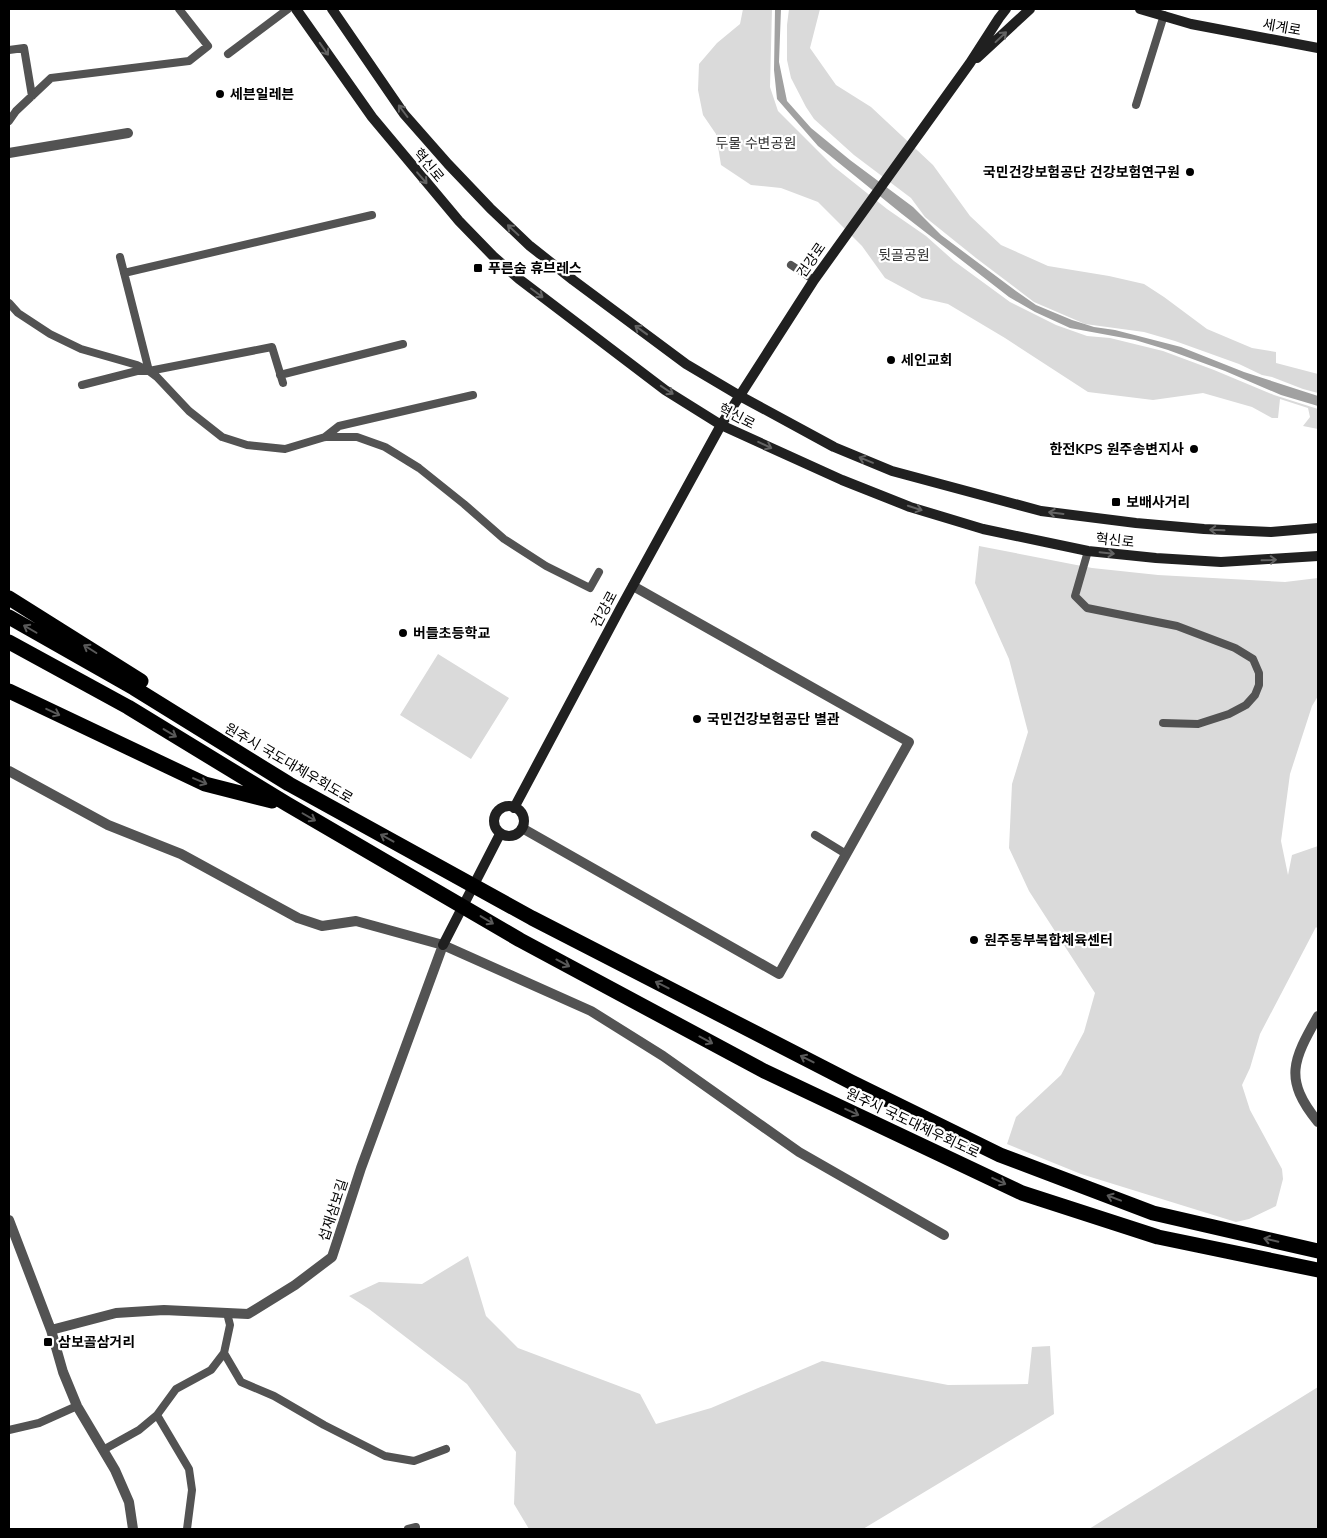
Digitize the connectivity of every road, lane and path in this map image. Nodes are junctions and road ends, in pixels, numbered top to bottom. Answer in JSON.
{"nodes":[{"id":1,"x":179,"y":9,"type":"edge"},
{"id":2,"x":288,"y":9,"type":"edge"},
{"id":3,"x":296,"y":9,"type":"edge"},
{"id":4,"x":332,"y":9,"type":"edge"},
{"id":5,"x":1006,"y":9,"type":"edge"},
{"id":6,"x":1030,"y":9,"type":"edge"},
{"id":7,"x":1140,"y":9,"type":"edge"},
{"id":8,"x":1151,"y":10,"type":"edge"},
{"id":9,"x":1164,"y":15,"type":"junction"},
{"id":10,"x":1318,"y":48,"type":"edge"},
{"id":11,"x":9,"y":50,"type":"edge"},
{"id":12,"x":228,"y":54,"type":"dead end"},
{"id":13,"x":970,"y":64,"type":"junction"},
{"id":14,"x":32,"y":96,"type":"junction"},
{"id":15,"x":1136,"y":105,"type":"dead end"},
{"id":16,"x":12,"y":111,"type":"edge"},
{"id":17,"x":9,"y":121,"type":"edge"},
{"id":18,"x":128,"y":133,"type":"dead end"},
{"id":19,"x":9,"y":153,"type":"edge"},
{"id":20,"x":372,"y":215,"type":"dead end"},
{"id":21,"x":120,"y":257,"type":"dead end"},
{"id":22,"x":792,"y":265,"type":"dead end"},
{"id":23,"x":124,"y":273,"type":"junction"},
{"id":24,"x":814,"y":280,"type":"junction"},
{"id":25,"x":9,"y":303,"type":"edge"},
{"id":26,"x":403,"y":344,"type":"dead end"},
{"id":27,"x":149,"y":371,"type":"junction"},
{"id":28,"x":82,"y":385,"type":"dead end"},
{"id":29,"x":473,"y":395,"type":"dead end"},
{"id":30,"x":740,"y":396,"type":"junction"},
{"id":31,"x":721,"y":425,"type":"junction"},
{"id":32,"x":325,"y":437,"type":"junction"},
{"id":33,"x":1318,"y":528,"type":"edge"},
{"id":34,"x":1088,"y":551,"type":"junction"},
{"id":35,"x":1318,"y":556,"type":"edge"},
{"id":36,"x":599,"y":572,"type":"dead end"},
{"id":37,"x":633,"y":586,"type":"junction"},
{"id":38,"x":9,"y":598,"type":"edge"},
{"id":39,"x":9,"y":617,"type":"edge"},
{"id":40,"x":9,"y":642,"type":"edge"},
{"id":41,"x":9,"y":691,"type":"edge"},
{"id":42,"x":1163,"y":723,"type":"dead end"},
{"id":43,"x":9,"y":771,"type":"edge"},
{"id":44,"x":289,"y":784,"type":"junction"},
{"id":45,"x":287,"y":804,"type":"junction"},
{"id":46,"x":514,"y":808,"type":"junction"},
{"id":47,"x":522,"y":828,"type":"junction"},
{"id":48,"x":500,"y":834,"type":"junction"},
{"id":49,"x":815,"y":835,"type":"dead end"},
{"id":50,"x":846,"y":854,"type":"junction"},
{"id":51,"x":444,"y":945,"type":"junction"},
{"id":52,"x":1318,"y":1016,"type":"edge"},
{"id":53,"x":1318,"y":1122,"type":"edge"},
{"id":54,"x":9,"y":1220,"type":"edge"},
{"id":55,"x":944,"y":1235,"type":"dead end"},
{"id":56,"x":1318,"y":1251,"type":"edge"},
{"id":57,"x":1318,"y":1270,"type":"edge"},
{"id":58,"x":227,"y":1313,"type":"junction"},
{"id":59,"x":51,"y":1330,"type":"junction"},
{"id":60,"x":224,"y":1353,"type":"junction"},
{"id":61,"x":77,"y":1406,"type":"junction"},
{"id":62,"x":157,"y":1415,"type":"junction"},
{"id":63,"x":9,"y":1430,"type":"edge"},
{"id":64,"x":446,"y":1449,"type":"dead end"},
{"id":65,"x":104,"y":1450,"type":"junction"},
{"id":66,"x":416,"y":1527,"type":"dead end"},
{"id":67,"x":134,"y":1529,"type":"edge"},
{"id":68,"x":187,"y":1529,"type":"edge"},
{"id":69,"x":408,"y":1529,"type":"edge"}],
"edges":[{"from":1,"to":14,"type":"lane"},
{"from":2,"to":12,"type":"lane"},
{"from":3,"to":31,"type":"street","name":"혁신로","one_way":true},
{"from":30,"to":4,"type":"street","name":"혁신로","one_way":true},
{"from":5,"to":13,"type":"street"},
{"from":13,"to":6,"type":"street","one_way":true},
{"from":7,"to":8,"type":"street","name":"세계로"},
{"from":8,"to":9,"type":"street","name":"세계로"},
{"from":9,"to":10,"type":"street","name":"세계로"},
{"from":9,"to":15,"type":"lane"},
{"from":11,"to":14,"type":"lane"},
{"from":13,"to":24,"type":"street","name":"건강로"},
{"from":14,"to":16,"type":"lane"},
{"from":16,"to":17,"type":"lane"},
{"from":18,"to":19,"type":"street"},
{"from":20,"to":23,"type":"lane"},
{"from":21,"to":23,"type":"lane"},
{"from":22,"to":24,"type":"lane"},
{"from":23,"to":27,"type":"lane"},
{"from":24,"to":30,"type":"street","name":"건강로"},
{"from":25,"to":27,"type":"lane"},
{"from":26,"to":27,"type":"lane"},
{"from":27,"to":28,"type":"lane"},
{"from":27,"to":32,"type":"lane"},
{"from":29,"to":32,"type":"lane"},
{"from":30,"to":31,"type":"street","name":"건강로"},
{"from":33,"to":30,"type":"street","name":"혁신로","one_way":true},
{"from":31,"to":34,"type":"street","name":"혁신로","one_way":true},
{"from":31,"to":37,"type":"street","name":"건강로"},
{"from":32,"to":36,"type":"lane"},
{"from":34,"to":35,"type":"street","name":"혁신로","one_way":true},
{"from":34,"to":42,"type":"lane"},
{"from":37,"to":46,"type":"street","name":"건강로"},
{"from":37,"to":50,"type":"street"},
{"from":44,"to":38,"type":"highway","one_way":true},
{"from":44,"to":39,"type":"highway","name":"원주시 국도대체우회도로","one_way":true},
{"from":40,"to":45,"type":"highway","one_way":true},
{"from":41,"to":45,"type":"highway","one_way":true},
{"from":43,"to":51,"type":"street"},
{"from":56,"to":44,"type":"highway","name":"원주시 국도대체우회도로","one_way":true},
{"from":45,"to":57,"type":"highway","name":"원주시 국도대체우회도로","one_way":true},
{"from":46,"to":47,"type":"street"},
{"from":46,"to":48,"type":"street"},
{"from":47,"to":48,"type":"street"},
{"from":47,"to":50,"type":"street"},
{"from":48,"to":51,"type":"street"},
{"from":49,"to":50,"type":"lane"},
{"from":51,"to":55,"type":"street"},
{"from":51,"to":58,"type":"street","name":"섭재삼보길"},
{"from":52,"to":53,"type":"street"},
{"from":54,"to":59,"type":"street"},
{"from":58,"to":59,"type":"street","name":"섭재삼보길"},
{"from":58,"to":60,"type":"lane"},
{"from":59,"to":61,"type":"street"},
{"from":60,"to":62,"type":"lane"},
{"from":60,"to":64,"type":"lane"},
{"from":61,"to":63,"type":"lane"},
{"from":61,"to":65,"type":"street"},
{"from":62,"to":65,"type":"lane"},
{"from":62,"to":68,"type":"lane"},
{"from":65,"to":67,"type":"street"},
{"from":66,"to":69,"type":"lane"}]}
